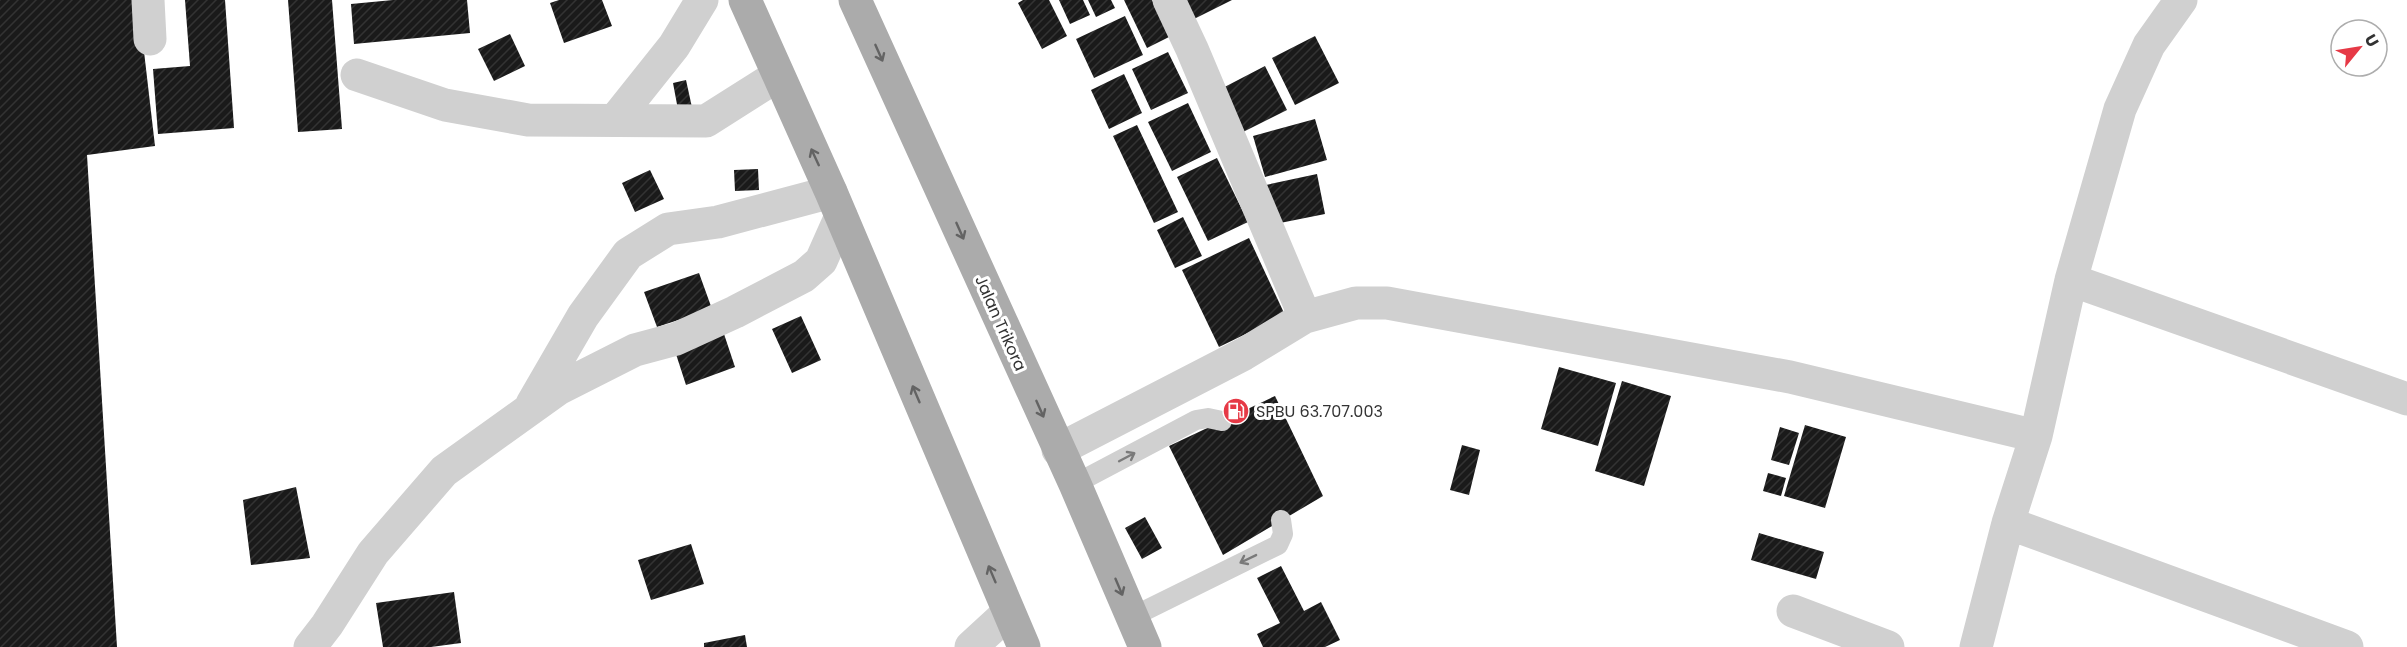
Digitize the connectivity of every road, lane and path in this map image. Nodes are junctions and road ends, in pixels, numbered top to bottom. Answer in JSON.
{"nodes":[{"id":1,"x":148,"y":0,"type":"edge"},
{"id":2,"x":702,"y":0,"type":"edge"},
{"id":3,"x":745,"y":0,"type":"edge"},
{"id":4,"x":855,"y":0,"type":"edge"},
{"id":5,"x":1169,"y":0,"type":"edge"},
{"id":6,"x":2181,"y":0,"type":"edge"},
{"id":7,"x":150,"y":39,"type":"dead end"},
{"id":8,"x":357,"y":75,"type":"dead end"},
{"id":9,"x":777,"y":76,"type":"junction"},
{"id":10,"x":615,"y":120,"type":"junction"},
{"id":11,"x":836,"y":204,"type":"junction"},
{"id":12,"x":2071,"y":280,"type":"junction"},
{"id":13,"x":1305,"y":317,"type":"junction"},
{"id":14,"x":2407,"y":399,"type":"edge"},
{"id":15,"x":528,"y":411,"type":"junction"},
{"id":16,"x":1222,"y":421,"type":"dead end"},
{"id":17,"x":2037,"y":436,"type":"junction"},
{"id":18,"x":1058,"y":450,"type":"junction"},
{"id":19,"x":1075,"y":484,"type":"junction"},
{"id":20,"x":1281,"y":520,"type":"dead end"},
{"id":21,"x":2008,"y":523,"type":"junction"},
{"id":22,"x":1794,"y":611,"type":"dead end"},
{"id":23,"x":1008,"y":613,"type":"junction"},
{"id":24,"x":1132,"y":617,"type":"junction"},
{"id":25,"x":310,"y":647,"type":"edge"},
{"id":26,"x":971,"y":647,"type":"edge"},
{"id":27,"x":1024,"y":647,"type":"edge"},
{"id":28,"x":1145,"y":647,"type":"edge"},
{"id":29,"x":1888,"y":647,"type":"edge"},
{"id":30,"x":1976,"y":647,"type":"edge"},
{"id":31,"x":2348,"y":647,"type":"edge"}],
"edges":[{"from":1,"to":7,"type":"street"},
{"from":2,"to":10,"type":"street"},
{"from":3,"to":9,"type":"main road"},
{"from":4,"to":18,"type":"main road","name":"Jalan Trikora","one_way":true},
{"from":5,"to":13,"type":"street"},
{"from":6,"to":12,"type":"street"},
{"from":8,"to":10,"type":"street"},
{"from":9,"to":10,"type":"street"},
{"from":11,"to":9,"type":"main road","one_way":true},
{"from":11,"to":15,"type":"street"},
{"from":11,"to":15,"type":"street"},
{"from":23,"to":11,"type":"main road","one_way":true},
{"from":12,"to":14,"type":"street"},
{"from":12,"to":17,"type":"street"},
{"from":13,"to":17,"type":"street"},
{"from":13,"to":18,"type":"street"},
{"from":15,"to":25,"type":"street"},
{"from":19,"to":16,"type":"lane","one_way":true},
{"from":17,"to":21,"type":"street"},
{"from":18,"to":19,"type":"main road","name":"Jalan Trikora"},
{"from":19,"to":24,"type":"main road","name":"Jalan Trikora","one_way":true},
{"from":20,"to":24,"type":"lane","one_way":true},
{"from":21,"to":30,"type":"street"},
{"from":21,"to":31,"type":"street"},
{"from":22,"to":29,"type":"street"},
{"from":23,"to":26,"type":"street"},
{"from":23,"to":27,"type":"main road"},
{"from":24,"to":28,"type":"main road","name":"Jalan Trikora"}]}
